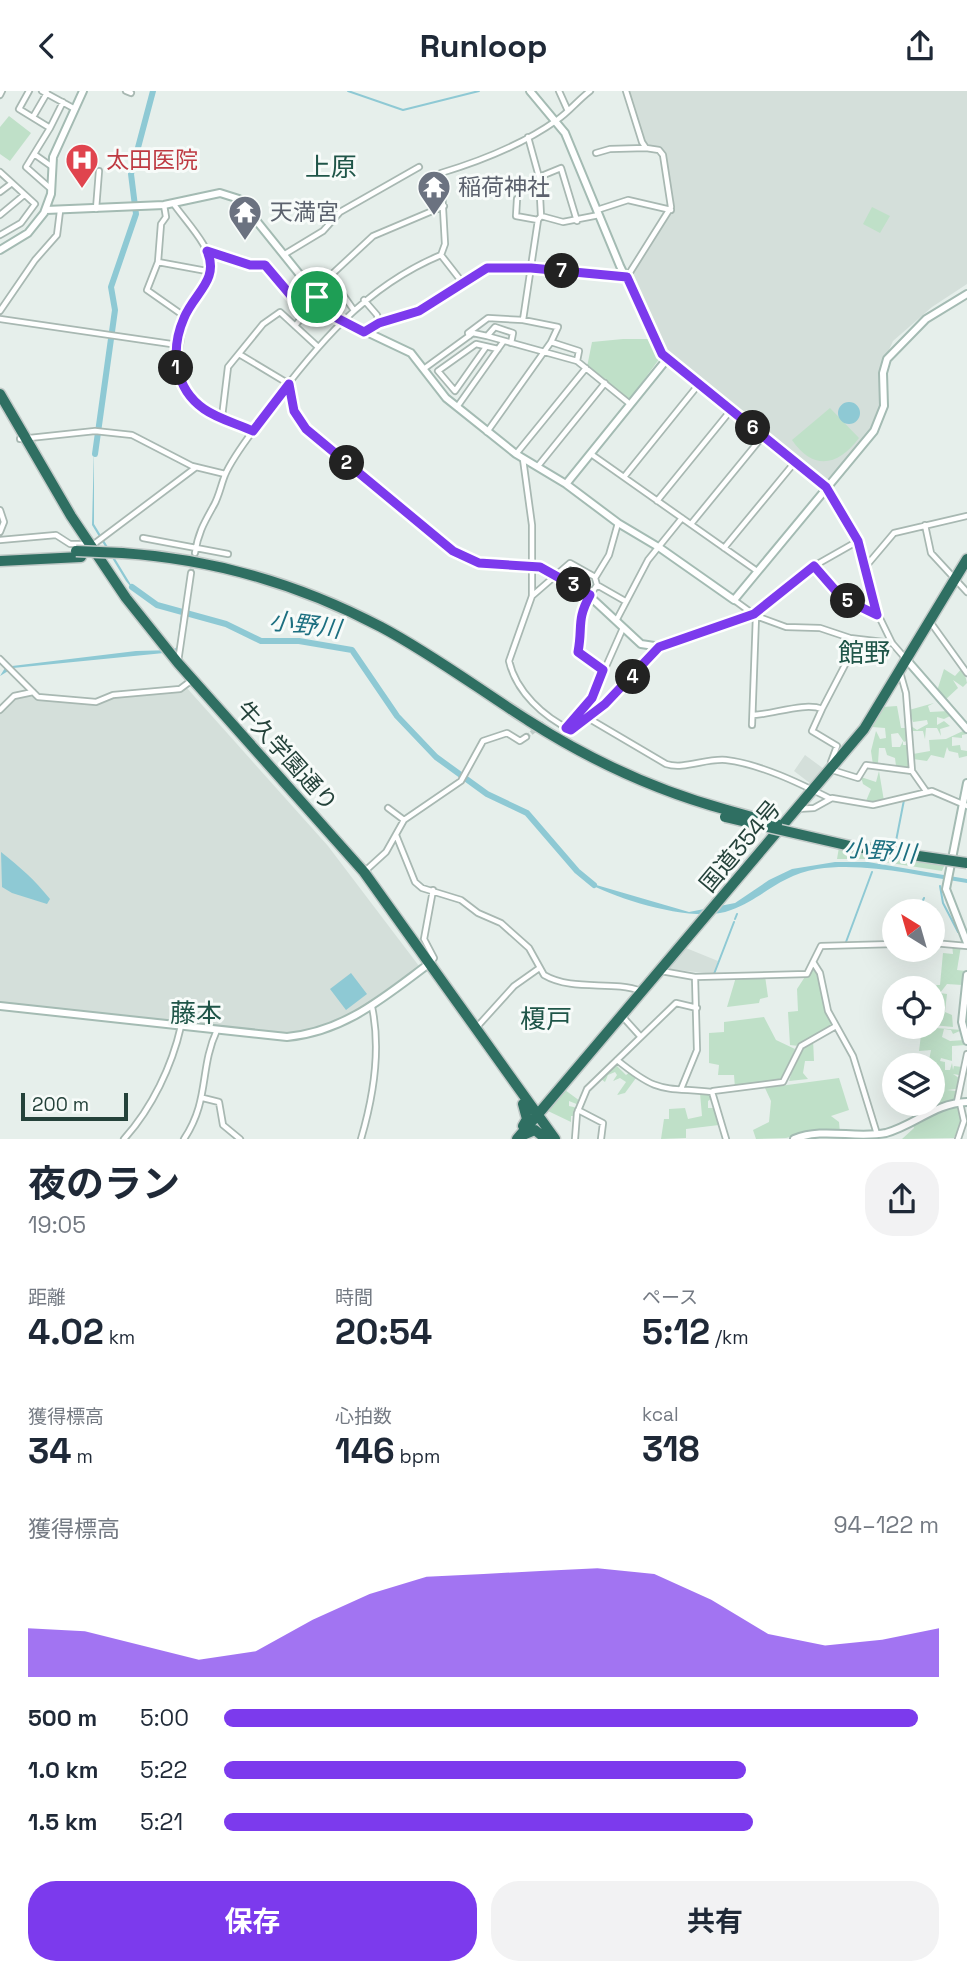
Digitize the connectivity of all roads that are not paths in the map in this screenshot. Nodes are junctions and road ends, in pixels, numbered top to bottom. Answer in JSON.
{"nodes":[{"id":1,"x":29,"y":91,"type":"edge"},
{"id":2,"x":83,"y":91,"type":"edge"},
{"id":3,"x":530,"y":91,"type":"edge"},
{"id":4,"x":559,"y":91,"type":"edge"},
{"id":5,"x":590,"y":91,"type":"edge"},
{"id":6,"x":626,"y":91,"type":"edge"},
{"id":7,"x":44,"y":92,"type":"edge"},
{"id":8,"x":62,"y":102,"type":"junction"},
{"id":9,"x":75,"y":109,"type":"junction"},
{"id":10,"x":568,"y":111,"type":"junction"},
{"id":11,"x":33,"y":117,"type":"junction"},
{"id":12,"x":555,"y":122,"type":"junction"},
{"id":13,"x":50,"y":128,"type":"junction"},
{"id":14,"x":528,"y":137,"type":"junction"},
{"id":15,"x":646,"y":148,"type":"junction"},
{"id":16,"x":596,"y":153,"type":"dead end"},
{"id":17,"x":34,"y":154,"type":"junction"},
{"id":18,"x":51,"y":166,"type":"junction"},
{"id":19,"x":419,"y":167,"type":"dead end"},
{"id":20,"x":99,"y":171,"type":"dead end"},
{"id":21,"x":0,"y":172,"type":"edge"},
{"id":22,"x":539,"y":177,"type":"junction"},
{"id":23,"x":12,"y":183,"type":"junction"},
{"id":24,"x":51,"y":190,"type":"junction"},
{"id":25,"x":0,"y":192,"type":"edge"},
{"id":26,"x":24,"y":195,"type":"junction"},
{"id":27,"x":517,"y":199,"type":"dead end"},
{"id":28,"x":173,"y":204,"type":"junction"},
{"id":29,"x":164,"y":205,"type":"junction"},
{"id":30,"x":444,"y":207,"type":"junction"},
{"id":31,"x":96,"y":209,"type":"junction"},
{"id":32,"x":46,"y":210,"type":"junction"},
{"id":33,"x":60,"y":211,"type":"junction"},
{"id":34,"x":671,"y":211,"type":"junction"},
{"id":35,"x":598,"y":212,"type":"junction"},
{"id":36,"x":0,"y":215,"type":"edge"},
{"id":37,"x":540,"y":218,"type":"junction"},
{"id":38,"x":577,"y":221,"type":"junction"},
{"id":39,"x":0,"y":236,"type":"edge"},
{"id":40,"x":3,"y":248,"type":"edge"},
{"id":41,"x":207,"y":251,"type":"junction"},
{"id":42,"x":285,"y":254,"type":"junction"},
{"id":43,"x":441,"y":255,"type":"junction"},
{"id":44,"x":158,"y":262,"type":"junction"},
{"id":45,"x":531,"y":268,"type":"junction"},
{"id":46,"x":212,"y":272,"type":"junction"},
{"id":47,"x":627,"y":277,"type":"junction"},
{"id":48,"x":462,"y":282,"type":"junction"},
{"id":49,"x":967,"y":295,"type":"edge"},
{"id":50,"x":317,"y":297,"type":"junction"},
{"id":51,"x":364,"y":300,"type":"junction"},
{"id":52,"x":353,"y":309,"type":"junction"},
{"id":53,"x":0,"y":311,"type":"edge"},
{"id":54,"x":304,"y":311,"type":"junction"},
{"id":55,"x":184,"y":316,"type":"junction"},
{"id":56,"x":0,"y":319,"type":"edge"},
{"id":57,"x":523,"y":320,"type":"junction"},
{"id":58,"x":340,"y":321,"type":"junction"},
{"id":59,"x":379,"y":323,"type":"junction"},
{"id":60,"x":295,"y":326,"type":"junction"},
{"id":61,"x":364,"y":332,"type":"junction"},
{"id":62,"x":469,"y":336,"type":"junction"},
{"id":63,"x":487,"y":336,"type":"junction"},
{"id":64,"x":503,"y":342,"type":"junction"},
{"id":65,"x":551,"y":342,"type":"junction"},
{"id":66,"x":511,"y":344,"type":"junction"},
{"id":67,"x":178,"y":345,"type":"junction"},
{"id":68,"x":318,"y":347,"type":"junction"},
{"id":69,"x":486,"y":347,"type":"junction"},
{"id":70,"x":498,"y":349,"type":"junction"},
{"id":71,"x":543,"y":352,"type":"junction"},
{"id":72,"x":239,"y":354,"type":"junction"},
{"id":73,"x":667,"y":359,"type":"junction"},
{"id":74,"x":577,"y":361,"type":"junction"},
{"id":75,"x":425,"y":368,"type":"junction"},
{"id":76,"x":586,"y":368,"type":"junction"},
{"id":77,"x":605,"y":383,"type":"junction"},
{"id":78,"x":289,"y":384,"type":"junction"},
{"id":79,"x":699,"y":384,"type":"junction"},
{"id":80,"x":0,"y":394,"type":"edge"},
{"id":81,"x":631,"y":404,"type":"junction"},
{"id":82,"x":0,"y":405,"type":"edge"},
{"id":83,"x":457,"y":407,"type":"junction"},
{"id":84,"x":730,"y":410,"type":"junction"},
{"id":85,"x":222,"y":417,"type":"junction"},
{"id":86,"x":253,"y":431,"type":"junction"},
{"id":87,"x":487,"y":432,"type":"junction"},
{"id":88,"x":763,"y":436,"type":"junction"},
{"id":89,"x":23,"y":439,"type":"junction"},
{"id":90,"x":590,"y":453,"type":"junction"},
{"id":91,"x":516,"y":454,"type":"junction"},
{"id":92,"x":523,"y":459,"type":"junction"},
{"id":93,"x":795,"y":462,"type":"junction"},
{"id":94,"x":538,"y":466,"type":"junction"},
{"id":95,"x":195,"y":468,"type":"junction"},
{"id":96,"x":225,"y":474,"type":"junction"},
{"id":97,"x":624,"y":477,"type":"junction"},
{"id":98,"x":566,"y":484,"type":"junction"},
{"id":99,"x":826,"y":487,"type":"junction"},
{"id":100,"x":657,"y":501,"type":"junction"},
{"id":101,"x":0,"y":510,"type":"edge"},
{"id":102,"x":967,"y":514,"type":"edge"},
{"id":103,"x":682,"y":518,"type":"junction"},
{"id":104,"x":618,"y":523,"type":"junction"},
{"id":105,"x":691,"y":524,"type":"junction"},
{"id":106,"x":925,"y":525,"type":"junction"},
{"id":107,"x":0,"y":532,"type":"edge"},
{"id":108,"x":143,"y":538,"type":"dead end"},
{"id":109,"x":0,"y":540,"type":"edge"},
{"id":110,"x":858,"y":541,"type":"junction"},
{"id":111,"x":88,"y":546,"type":"junction"},
{"id":112,"x":660,"y":548,"type":"junction"},
{"id":113,"x":724,"y":548,"type":"junction"},
{"id":114,"x":195,"y":551,"type":"junction"},
{"id":115,"x":228,"y":555,"type":"dead end"},
{"id":116,"x":0,"y":556,"type":"edge"},
{"id":117,"x":967,"y":559,"type":"edge"},
{"id":118,"x":0,"y":561,"type":"edge"},
{"id":119,"x":532,"y":565,"type":"junction"},
{"id":120,"x":814,"y":566,"type":"junction"},
{"id":121,"x":867,"y":566,"type":"junction"},
{"id":122,"x":757,"y":571,"type":"junction"},
{"id":123,"x":191,"y":573,"type":"tunnel mouth"},
{"id":124,"x":554,"y":574,"type":"junction"},
{"id":125,"x":595,"y":577,"type":"junction"},
{"id":126,"x":955,"y":579,"type":"junction"},
{"id":127,"x":597,"y":585,"type":"junction"},
{"id":128,"x":967,"y":592,"type":"edge"},
{"id":129,"x":590,"y":595,"type":"junction"},
{"id":130,"x":532,"y":596,"type":"junction"},
{"id":131,"x":734,"y":600,"type":"junction"},
{"id":132,"x":625,"y":601,"type":"junction"},
{"id":133,"x":755,"y":615,"type":"junction"},
{"id":134,"x":877,"y":615,"type":"junction"},
{"id":135,"x":616,"y":621,"type":"junction"},
{"id":136,"x":930,"y":621,"type":"junction"},
{"id":137,"x":623,"y":628,"type":"junction"},
{"id":138,"x":858,"y":640,"type":"junction"},
{"id":139,"x":892,"y":643,"type":"junction"},
{"id":140,"x":659,"y":647,"type":"junction"},
{"id":141,"x":906,"y":659,"type":"junction"},
{"id":142,"x":4,"y":663,"type":"edge"},
{"id":143,"x":178,"y":663,"type":"junction"},
{"id":144,"x":603,"y":670,"type":"junction"},
{"id":145,"x":900,"y":671,"type":"junction"},
{"id":146,"x":967,"y":673,"type":"edge"},
{"id":147,"x":191,"y":682,"type":"junction"},
{"id":148,"x":33,"y":692,"type":"junction"},
{"id":149,"x":822,"y":709,"type":"junction"},
{"id":150,"x":0,"y":710,"type":"edge"},
{"id":151,"x":754,"y":715,"type":"junction"},
{"id":152,"x":588,"y":718,"type":"junction"},
{"id":153,"x":752,"y":725,"type":"dead end"},
{"id":154,"x":566,"y":728,"type":"junction"},
{"id":155,"x":967,"y":729,"type":"edge"},
{"id":156,"x":526,"y":737,"type":"tunnel mouth"},
{"id":157,"x":831,"y":768,"type":"junction"},
{"id":158,"x":912,"y":771,"type":"junction"},
{"id":159,"x":967,"y":783,"type":"edge"},
{"id":160,"x":812,"y":791,"type":"junction"},
{"id":161,"x":926,"y":791,"type":"junction"},
{"id":162,"x":829,"y":798,"type":"junction"},
{"id":163,"x":965,"y":806,"type":"edge"},
{"id":164,"x":388,"y":808,"type":"dead end"},
{"id":165,"x":796,"y":810,"type":"junction"},
{"id":166,"x":726,"y":813,"type":"junction"},
{"id":167,"x":404,"y":820,"type":"junction"},
{"id":168,"x":396,"y":835,"type":"junction"},
{"id":169,"x":967,"y":856,"type":"edge"},
{"id":170,"x":967,"y":863,"type":"edge"},
{"id":171,"x":363,"y":872,"type":"junction"},
{"id":172,"x":433,"y":890,"type":"junction"},
{"id":173,"x":882,"y":944,"type":"edge"},
{"id":174,"x":945,"y":944,"type":"edge"},
{"id":175,"x":967,"y":945,"type":"edge"},
{"id":176,"x":813,"y":962,"type":"junction"},
{"id":177,"x":427,"y":965,"type":"junction"},
{"id":178,"x":538,"y":969,"type":"junction"},
{"id":179,"x":660,"y":971,"type":"junction"},
{"id":180,"x":967,"y":975,"type":"edge"},
{"id":181,"x":695,"y":977,"type":"junction"},
{"id":182,"x":642,"y":991,"type":"junction"},
{"id":183,"x":0,"y":1006,"type":"edge"},
{"id":184,"x":372,"y":1007,"type":"junction"},
{"id":185,"x":697,"y":1008,"type":"junction"},
{"id":186,"x":622,"y":1015,"type":"junction"},
{"id":187,"x":181,"y":1026,"type":"junction"},
{"id":188,"x":836,"y":1026,"type":"junction"},
{"id":189,"x":476,"y":1028,"type":"junction"},
{"id":190,"x":217,"y":1030,"type":"junction"},
{"id":191,"x":640,"y":1036,"type":"junction"},
{"id":192,"x":967,"y":1039,"type":"edge"},
{"id":193,"x":967,"y":1054,"type":"edge"},
{"id":194,"x":617,"y":1060,"type":"junction"},
{"id":195,"x":681,"y":1089,"type":"junction"},
{"id":196,"x":712,"y":1092,"type":"junction"},
{"id":197,"x":552,"y":1097,"type":"junction"},
{"id":198,"x":203,"y":1098,"type":"junction"},
{"id":199,"x":524,"y":1100,"type":"junction"},
{"id":200,"x":961,"y":1102,"type":"edge"},
{"id":201,"x":578,"y":1111,"type":"junction"},
{"id":202,"x":536,"y":1117,"type":"junction"},
{"id":203,"x":965,"y":1120,"type":"edge"},
{"id":204,"x":877,"y":1134,"type":"junction"},
{"id":205,"x":547,"y":1135,"type":"edge"},
{"id":206,"x":518,"y":1137,"type":"edge"},
{"id":207,"x":124,"y":1139,"type":"edge"},
{"id":208,"x":184,"y":1139,"type":"edge"},
{"id":209,"x":240,"y":1139,"type":"edge"},
{"id":210,"x":362,"y":1139,"type":"edge"},
{"id":211,"x":555,"y":1139,"type":"edge"},
{"id":212,"x":575,"y":1139,"type":"edge"},
{"id":213,"x":601,"y":1139,"type":"edge"},
{"id":214,"x":726,"y":1139,"type":"edge"},
{"id":215,"x":794,"y":1139,"type":"edge"},
{"id":216,"x":958,"y":1139,"type":"edge"}],
"edges":[{"from":1,"to":11,"type":"street"},
{"from":2,"to":9,"type":"street"},
{"from":3,"to":12,"type":"street"},
{"from":4,"to":10,"type":"street"},
{"from":5,"to":10,"type":"street"},
{"from":6,"to":15,"type":"street"},
{"from":7,"to":8,"type":"street"},
{"from":7,"to":11,"type":"street"},
{"from":8,"to":9,"type":"street"},
{"from":8,"to":13,"type":"street"},
{"from":9,"to":18,"type":"street"},
{"from":10,"to":12,"type":"street"},
{"from":11,"to":13,"type":"street"},
{"from":12,"to":14,"type":"street"},
{"from":12,"to":35,"type":"street"},
{"from":13,"to":17,"type":"street"},
{"from":14,"to":22,"type":"street"},
{"from":14,"to":30,"type":"street"},
{"from":15,"to":16,"type":"street"},
{"from":15,"to":34,"type":"street"},
{"from":17,"to":18,"type":"street"},
{"from":17,"to":24,"type":"street"},
{"from":18,"to":24,"type":"street"},
{"from":19,"to":42,"type":"street"},
{"from":20,"to":31,"type":"street"},
{"from":21,"to":23,"type":"street"},
{"from":22,"to":37,"type":"street"},
{"from":22,"to":38,"type":"street"},
{"from":23,"to":25,"type":"street"},
{"from":23,"to":26,"type":"street"},
{"from":24,"to":32,"type":"street"},
{"from":26,"to":36,"type":"street"},
{"from":26,"to":39,"type":"street"},
{"from":27,"to":37,"type":"street"},
{"from":28,"to":29,"type":"street"},
{"from":28,"to":41,"type":"street"},
{"from":28,"to":42,"type":"street"},
{"from":29,"to":31,"type":"street"},
{"from":29,"to":44,"type":"street"},
{"from":30,"to":43,"type":"street"},
{"from":30,"to":52,"type":"street"},
{"from":31,"to":33,"type":"street"},
{"from":32,"to":33,"type":"street"},
{"from":32,"to":40,"type":"street"},
{"from":33,"to":53,"type":"street"},
{"from":34,"to":35,"type":"street"},
{"from":34,"to":47,"type":"street"},
{"from":35,"to":38,"type":"street"},
{"from":35,"to":47,"type":"street"},
{"from":37,"to":38,"type":"street"},
{"from":37,"to":45,"type":"street"},
{"from":39,"to":40,"type":"street"},
{"from":41,"to":46,"type":"street"},
{"from":41,"to":54,"type":"street"},
{"from":42,"to":50,"type":"street"},
{"from":43,"to":48,"type":"street"},
{"from":43,"to":51,"type":"street"},
{"from":44,"to":46,"type":"street"},
{"from":44,"to":55,"type":"street"},
{"from":45,"to":47,"type":"street"},
{"from":45,"to":48,"type":"street"},
{"from":45,"to":57,"type":"street"},
{"from":46,"to":55,"type":"street"},
{"from":47,"to":73,"type":"street"},
{"from":48,"to":59,"type":"street"},
{"from":49,"to":99,"type":"street"},
{"from":50,"to":54,"type":"street"},
{"from":50,"to":58,"type":"street"},
{"from":51,"to":52,"type":"street"},
{"from":51,"to":59,"type":"street"},
{"from":52,"to":58,"type":"street"},
{"from":54,"to":60,"type":"street"},
{"from":55,"to":67,"type":"street"},
{"from":56,"to":67,"type":"street"},
{"from":57,"to":62,"type":"street"},
{"from":57,"to":65,"type":"street"},
{"from":58,"to":61,"type":"street"},
{"from":58,"to":68,"type":"street"},
{"from":59,"to":61,"type":"street"},
{"from":60,"to":68,"type":"street"},
{"from":60,"to":72,"type":"street"},
{"from":61,"to":75,"type":"street"},
{"from":62,"to":63,"type":"street"},
{"from":62,"to":75,"type":"street"},
{"from":63,"to":64,"type":"street"},
{"from":63,"to":66,"type":"street"},
{"from":64,"to":66,"type":"street"},
{"from":64,"to":70,"type":"street"},
{"from":65,"to":71,"type":"street"},
{"from":65,"to":74,"type":"street"},
{"from":66,"to":71,"type":"street"},
{"from":67,"to":85,"type":"street"},
{"from":68,"to":78,"type":"street"},
{"from":69,"to":69,"type":"street"},
{"from":69,"to":70,"type":"street"},
{"from":70,"to":83,"type":"street"},
{"from":71,"to":74,"type":"street"},
{"from":71,"to":87,"type":"street"},
{"from":72,"to":78,"type":"street"},
{"from":72,"to":85,"type":"street"},
{"from":73,"to":79,"type":"street"},
{"from":73,"to":81,"type":"street"},
{"from":74,"to":76,"type":"street"},
{"from":75,"to":83,"type":"street"},
{"from":76,"to":77,"type":"street"},
{"from":76,"to":91,"type":"street"},
{"from":77,"to":81,"type":"street"},
{"from":77,"to":94,"type":"street"},
{"from":78,"to":86,"type":"street"},
{"from":78,"to":119,"type":"street"},
{"from":79,"to":84,"type":"street"},
{"from":79,"to":97,"type":"street"},
{"from":80,"to":89,"type":"highway","name":"牛久学園通り"},
{"from":81,"to":90,"type":"street"},
{"from":82,"to":89,"type":"highway","name":"牛久学園通り"},
{"from":83,"to":87,"type":"street"},
{"from":84,"to":88,"type":"street"},
{"from":84,"to":100,"type":"street"},
{"from":85,"to":86,"type":"street"},
{"from":86,"to":96,"type":"street"},
{"from":87,"to":91,"type":"street"},
{"from":88,"to":93,"type":"street"},
{"from":88,"to":105,"type":"street"},
{"from":89,"to":95,"type":"street"},
{"from":89,"to":111,"type":"highway","name":"牛久学園通り"},
{"from":90,"to":97,"type":"street"},
{"from":90,"to":98,"type":"street"},
{"from":91,"to":92,"type":"street"},
{"from":92,"to":94,"type":"street"},
{"from":92,"to":119,"type":"street"},
{"from":93,"to":99,"type":"street"},
{"from":93,"to":113,"type":"street"},
{"from":94,"to":98,"type":"street"},
{"from":95,"to":96,"type":"street"},
{"from":95,"to":111,"type":"street"},
{"from":96,"to":114,"type":"street"},
{"from":97,"to":100,"type":"street"},
{"from":98,"to":104,"type":"street"},
{"from":99,"to":110,"type":"street"},
{"from":99,"to":122,"type":"street"},
{"from":100,"to":103,"type":"street"},
{"from":101,"to":107,"type":"street"},
{"from":102,"to":106,"type":"street"},
{"from":103,"to":105,"type":"street"},
{"from":103,"to":112,"type":"street"},
{"from":104,"to":112,"type":"street"},
{"from":104,"to":125,"type":"street"},
{"from":105,"to":113,"type":"street"},
{"from":106,"to":121,"type":"street"},
{"from":106,"to":126,"type":"street"},
{"from":108,"to":114,"type":"street"},
{"from":109,"to":111,"type":"street"},
{"from":110,"to":120,"type":"street"},
{"from":110,"to":121,"type":"street"},
{"from":111,"to":116,"type":"highway"},
{"from":111,"to":118,"type":"highway"},
{"from":111,"to":143,"type":"highway","name":"牛久学園通り"},
{"from":111,"to":147,"type":"highway","name":"牛久学園通り"},
{"from":111,"to":166,"type":"highway"},
{"from":112,"to":131,"type":"street"},
{"from":112,"to":132,"type":"street"},
{"from":113,"to":122,"type":"street"},
{"from":114,"to":115,"type":"street"},
{"from":117,"to":126,"type":"highway","name":"国道354号"},
{"from":119,"to":124,"type":"street"},
{"from":119,"to":130,"type":"street"},
{"from":120,"to":133,"type":"street"},
{"from":120,"to":134,"type":"street"},
{"from":121,"to":134,"type":"street"},
{"from":122,"to":131,"type":"street"},
{"from":123,"to":143,"type":"street"},
{"from":124,"to":125,"type":"street"},
{"from":124,"to":129,"type":"street"},
{"from":124,"to":130,"type":"street"},
{"from":125,"to":127,"type":"street"},
{"from":126,"to":128,"type":"street"},
{"from":126,"to":136,"type":"highway","name":"国道354号"},
{"from":127,"to":129,"type":"street"},
{"from":127,"to":132,"type":"street"},
{"from":129,"to":135,"type":"street"},
{"from":129,"to":144,"type":"street"},
{"from":130,"to":154,"type":"street"},
{"from":131,"to":133,"type":"street"},
{"from":132,"to":135,"type":"street"},
{"from":133,"to":138,"type":"street"},
{"from":133,"to":140,"type":"street"},
{"from":133,"to":151,"type":"street"},
{"from":134,"to":139,"type":"street"},
{"from":135,"to":137,"type":"street"},
{"from":136,"to":141,"type":"highway","name":"国道354号"},
{"from":136,"to":146,"type":"street"},
{"from":137,"to":140,"type":"street"},
{"from":137,"to":144,"type":"street"},
{"from":138,"to":139,"type":"street"},
{"from":138,"to":149,"type":"street"},
{"from":139,"to":141,"type":"street"},
{"from":140,"to":152,"type":"street"},
{"from":141,"to":145,"type":"highway","name":"国道354号"},
{"from":141,"to":155,"type":"street"},
{"from":142,"to":148,"type":"street"},
{"from":143,"to":147,"type":"highway","name":"牛久学園通り"},
{"from":144,"to":154,"type":"street"},
{"from":145,"to":157,"type":"highway","name":"国道354号"},
{"from":145,"to":158,"type":"street"},
{"from":147,"to":148,"type":"street"},
{"from":147,"to":171,"type":"highway","name":"牛久学園通り"},
{"from":147,"to":177,"type":"highway","name":"牛久学園通り"},
{"from":148,"to":150,"type":"street"},
{"from":149,"to":151,"type":"street"},
{"from":149,"to":157,"type":"street"},
{"from":151,"to":153,"type":"street"},
{"from":152,"to":154,"type":"street"},
{"from":152,"to":160,"type":"street"},
{"from":156,"to":167,"type":"street"},
{"from":157,"to":158,"type":"street"},
{"from":157,"to":160,"type":"highway","name":"国道354号"},
{"from":158,"to":161,"type":"street"},
{"from":159,"to":163,"type":"street"},
{"from":160,"to":162,"type":"street"},
{"from":160,"to":165,"type":"highway","name":"国道354号"},
{"from":161,"to":162,"type":"street"},
{"from":161,"to":163,"type":"street"},
{"from":162,"to":165,"type":"street"},
{"from":163,"to":175,"type":"street"},
{"from":164,"to":167,"type":"street"},
{"from":165,"to":179,"type":"highway","name":"国道354号"},
{"from":166,"to":169,"type":"highway","bridge":true},
{"from":166,"to":170,"type":"highway","bridge":true},
{"from":167,"to":168,"type":"street"},
{"from":168,"to":171,"type":"street"},
{"from":168,"to":172,"type":"street"},
{"from":171,"to":177,"type":"highway","name":"牛久学園通り"},
{"from":172,"to":177,"type":"street"},
{"from":172,"to":178,"type":"street"},
{"from":173,"to":176,"type":"street"},
{"from":174,"to":175,"type":"street"},
{"from":176,"to":181,"type":"street"},
{"from":176,"to":188,"type":"street"},
{"from":177,"to":184,"type":"street"},
{"from":177,"to":189,"type":"highway","name":"牛久学園通り"},
{"from":177,"to":199,"type":"highway","name":"牛久学園通り"},
{"from":178,"to":182,"type":"street"},
{"from":178,"to":189,"type":"street"},
{"from":179,"to":181,"type":"street"},
{"from":179,"to":182,"type":"highway","name":"国道354号"},
{"from":180,"to":192,"type":"street"},
{"from":181,"to":185,"type":"street"},
{"from":182,"to":186,"type":"highway","name":"国道354号"},
{"from":183,"to":187,"type":"street"},
{"from":184,"to":190,"type":"street"},
{"from":184,"to":210,"type":"street"},
{"from":185,"to":191,"type":"street"},
{"from":185,"to":195,"type":"street"},
{"from":186,"to":191,"type":"street"},
{"from":186,"to":197,"type":"highway","name":"国道354号"},
{"from":187,"to":190,"type":"street"},
{"from":187,"to":207,"type":"street"},
{"from":188,"to":196,"type":"street"},
{"from":188,"to":204,"type":"street"},
{"from":189,"to":199,"type":"highway","name":"牛久学園通り"},
{"from":190,"to":198,"type":"street"},
{"from":191,"to":194,"type":"street"},
{"from":193,"to":200,"type":"street"},
{"from":194,"to":195,"type":"street"},
{"from":194,"to":201,"type":"street"},
{"from":195,"to":196,"type":"street"},
{"from":196,"to":214,"type":"street"},
{"from":197,"to":199,"type":"highway"},
{"from":197,"to":202,"type":"highway","name":"国道354号"},
{"from":197,"to":205,"type":"highway"},
{"from":198,"to":208,"type":"street"},
{"from":198,"to":209,"type":"street"},
{"from":199,"to":202,"type":"highway","name":"牛久学園通り"},
{"from":199,"to":206,"type":"highway"},
{"from":200,"to":203,"type":"street"},
{"from":200,"to":204,"type":"street"},
{"from":201,"to":212,"type":"street"},
{"from":201,"to":213,"type":"street"},
{"from":202,"to":205,"type":"highway","name":"牛久学園通り"},
{"from":202,"to":206,"type":"highway","name":"国道354号"},
{"from":203,"to":216,"type":"street"},
{"from":204,"to":215,"type":"street"},
{"from":205,"to":206,"type":"highway"},
{"from":205,"to":211,"type":"highway","name":"牛久学園通り"}]}
